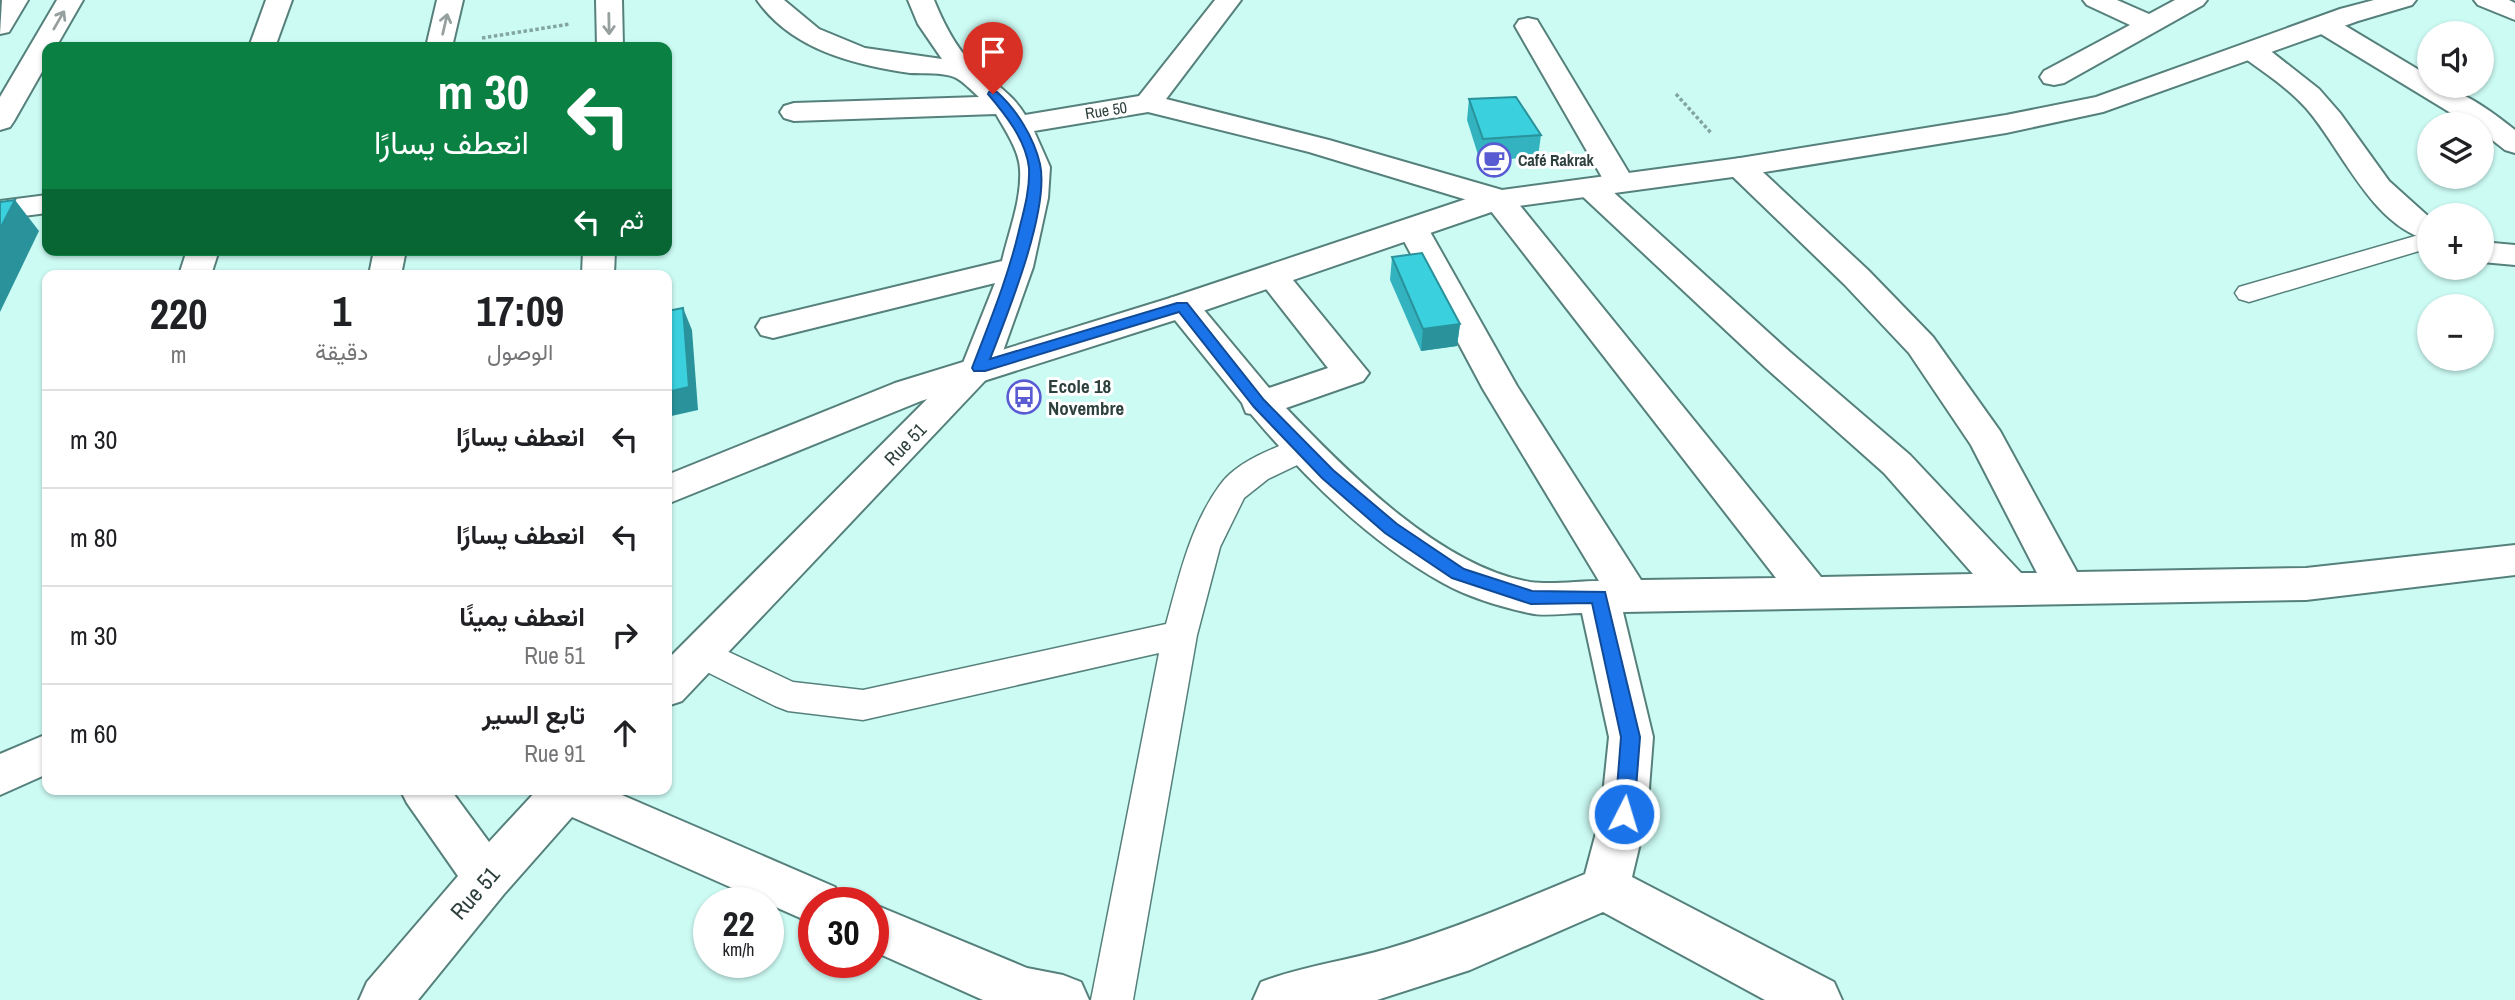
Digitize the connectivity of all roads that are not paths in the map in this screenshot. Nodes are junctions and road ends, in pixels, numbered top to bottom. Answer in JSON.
{"nodes":[{"id":1,"x":15,"y":0,"type":"edge"},
{"id":2,"x":70,"y":0,"type":"edge"},
{"id":3,"x":279,"y":0,"type":"edge"},
{"id":4,"x":450,"y":0,"type":"edge"},
{"id":5,"x":770,"y":0,"type":"edge"},
{"id":6,"x":921,"y":0,"type":"edge"},
{"id":7,"x":1228,"y":0,"type":"edge"},
{"id":8,"x":2096,"y":0,"type":"edge"},
{"id":9,"x":2403,"y":0,"type":"edge"},
{"id":10,"x":2487,"y":0,"type":"edge"},
{"id":11,"x":2179,"y":3,"type":"edge"},
{"id":12,"x":609,"y":9,"type":"edge"},
{"id":13,"x":2515,"y":12,"type":"edge"},
{"id":14,"x":2330,"y":14,"type":"edge"},
{"id":15,"x":2150,"y":24,"type":"junction"},
{"id":16,"x":0,"y":26,"type":"edge"},
{"id":17,"x":1528,"y":26,"type":"dead end"},
{"id":18,"x":46,"y":42,"type":"edge"},
{"id":19,"x":264,"y":42,"type":"edge"},
{"id":20,"x":440,"y":42,"type":"edge"},
{"id":21,"x":610,"y":42,"type":"edge"},
{"id":22,"x":42,"y":48,"type":"edge"},
{"id":23,"x":2253,"y":51,"type":"junction"},
{"id":24,"x":962,"y":69,"type":"junction"},
{"id":25,"x":2054,"y":77,"type":"dead end"},
{"id":26,"x":1148,"y":103,"type":"junction"},
{"id":27,"x":794,"y":113,"type":"dead end"},
{"id":28,"x":0,"y":121,"type":"edge"},
{"id":29,"x":1017,"y":124,"type":"junction"},
{"id":30,"x":2515,"y":144,"type":"edge"},
{"id":31,"x":1740,"y":167,"type":"junction"},
{"id":32,"x":1605,"y":185,"type":"junction"},
{"id":33,"x":1499,"y":199,"type":"junction"},
{"id":34,"x":42,"y":205,"type":"edge"},
{"id":35,"x":0,"y":210,"type":"edge"},
{"id":36,"x":2417,"y":223,"type":"edge"},
{"id":37,"x":1413,"y":228,"type":"junction"},
{"id":38,"x":2417,"y":244,"type":"edge"},
{"id":39,"x":2494,"y":253,"type":"edge"},
{"id":40,"x":2515,"y":255,"type":"edge"},
{"id":41,"x":1017,"y":267,"type":"junction"},
{"id":42,"x":1272,"y":276,"type":"junction"},
{"id":43,"x":2249,"y":293,"type":"dead end"},
{"id":44,"x":1182,"y":306,"type":"junction"},
{"id":45,"x":773,"y":327,"type":"dead end"},
{"id":46,"x":979,"y":368,"type":"junction"},
{"id":47,"x":1259,"y":404,"type":"junction"},
{"id":48,"x":1303,"y":449,"type":"junction"},
{"id":49,"x":672,"y":488,"type":"edge"},
{"id":50,"x":2515,"y":560,"type":"edge"},
{"id":51,"x":2066,"y":589,"type":"junction"},
{"id":52,"x":2012,"y":590,"type":"junction"},
{"id":53,"x":1811,"y":593,"type":"junction"},
{"id":54,"x":1615,"y":596,"type":"junction"},
{"id":55,"x":1180,"y":635,"type":"junction"},
{"id":56,"x":701,"y":653,"type":"junction"},
{"id":57,"x":672,"y":683,"type":"edge"},
{"id":58,"x":42,"y":755,"type":"edge"},
{"id":59,"x":0,"y":775,"type":"edge"},
{"id":60,"x":427,"y":795,"type":"edge"},
{"id":61,"x":562,"y":795,"type":"edge"},
{"id":62,"x":575,"y":795,"type":"edge"},
{"id":63,"x":487,"y":878,"type":"junction"},
{"id":64,"x":1605,"y":888,"type":"junction"},
{"id":65,"x":798,"y":894,"type":"edge"},
{"id":66,"x":889,"y":934,"type":"edge"},
{"id":67,"x":385,"y":1000,"type":"edge"},
{"id":68,"x":1063,"y":1000,"type":"edge"},
{"id":69,"x":1112,"y":1000,"type":"edge"},
{"id":70,"x":1279,"y":1000,"type":"edge"},
{"id":71,"x":1816,"y":1000,"type":"edge"}],
"edges":[{"from":1,"to":16,"type":"street"},
{"from":18,"to":2,"type":"street","one_way":true},
{"from":3,"to":19,"type":"street"},
{"from":20,"to":4,"type":"street","one_way":true},
{"from":5,"to":24,"type":"street"},
{"from":6,"to":24,"type":"street"},
{"from":7,"to":26,"type":"street","name":"Rue 50"},
{"from":8,"to":15,"type":"street"},
{"from":9,"to":14,"type":"street"},
{"from":10,"to":13,"type":"street"},
{"from":11,"to":15,"type":"street"},
{"from":12,"to":21,"type":"street","one_way":true},
{"from":14,"to":23,"type":"street"},
{"from":14,"to":30,"type":"street"},
{"from":15,"to":25,"type":"street"},
{"from":17,"to":32,"type":"street"},
{"from":28,"to":22,"type":"street","one_way":true},
{"from":23,"to":31,"type":"street"},
{"from":23,"to":36,"type":"street"},
{"from":24,"to":29,"type":"street"},
{"from":26,"to":29,"type":"street","name":"Rue 50"},
{"from":26,"to":33,"type":"street"},
{"from":27,"to":29,"type":"street","name":"Rue 50"},
{"from":29,"to":41,"type":"street","name":"Rue 51"},
{"from":31,"to":32,"type":"street"},
{"from":31,"to":51,"type":"street"},
{"from":32,"to":33,"type":"street"},
{"from":32,"to":52,"type":"street"},
{"from":33,"to":37,"type":"street"},
{"from":33,"to":53,"type":"street"},
{"from":34,"to":35,"type":"street"},
{"from":37,"to":42,"type":"street"},
{"from":37,"to":54,"type":"street"},
{"from":38,"to":43,"type":"lane"},
{"from":39,"to":40,"type":"street"},
{"from":41,"to":45,"type":"street"},
{"from":41,"to":46,"type":"street","name":"Rue 51"},
{"from":42,"to":44,"type":"street"},
{"from":42,"to":47,"type":"street"},
{"from":44,"to":46,"type":"street"},
{"from":44,"to":47,"type":"street"},
{"from":46,"to":49,"type":"street"},
{"from":46,"to":56,"type":"street","name":"Rue 51"},
{"from":47,"to":48,"type":"street"},
{"from":48,"to":54,"type":"street"},
{"from":48,"to":55,"type":"lane"},
{"from":50,"to":51,"type":"street"},
{"from":51,"to":52,"type":"street"},
{"from":52,"to":53,"type":"street"},
{"from":53,"to":54,"type":"street"},
{"from":54,"to":64,"type":"street"},
{"from":55,"to":56,"type":"lane"},
{"from":55,"to":69,"type":"lane"},
{"from":56,"to":57,"type":"street","name":"Rue 51"},
{"from":58,"to":59,"type":"street"},
{"from":60,"to":63,"type":"street"},
{"from":61,"to":63,"type":"street","name":"Rue 51"},
{"from":62,"to":65,"type":"street"},
{"from":63,"to":67,"type":"street","name":"Rue 51"},
{"from":64,"to":70,"type":"street"},
{"from":64,"to":71,"type":"street"},
{"from":66,"to":68,"type":"street"}]}
